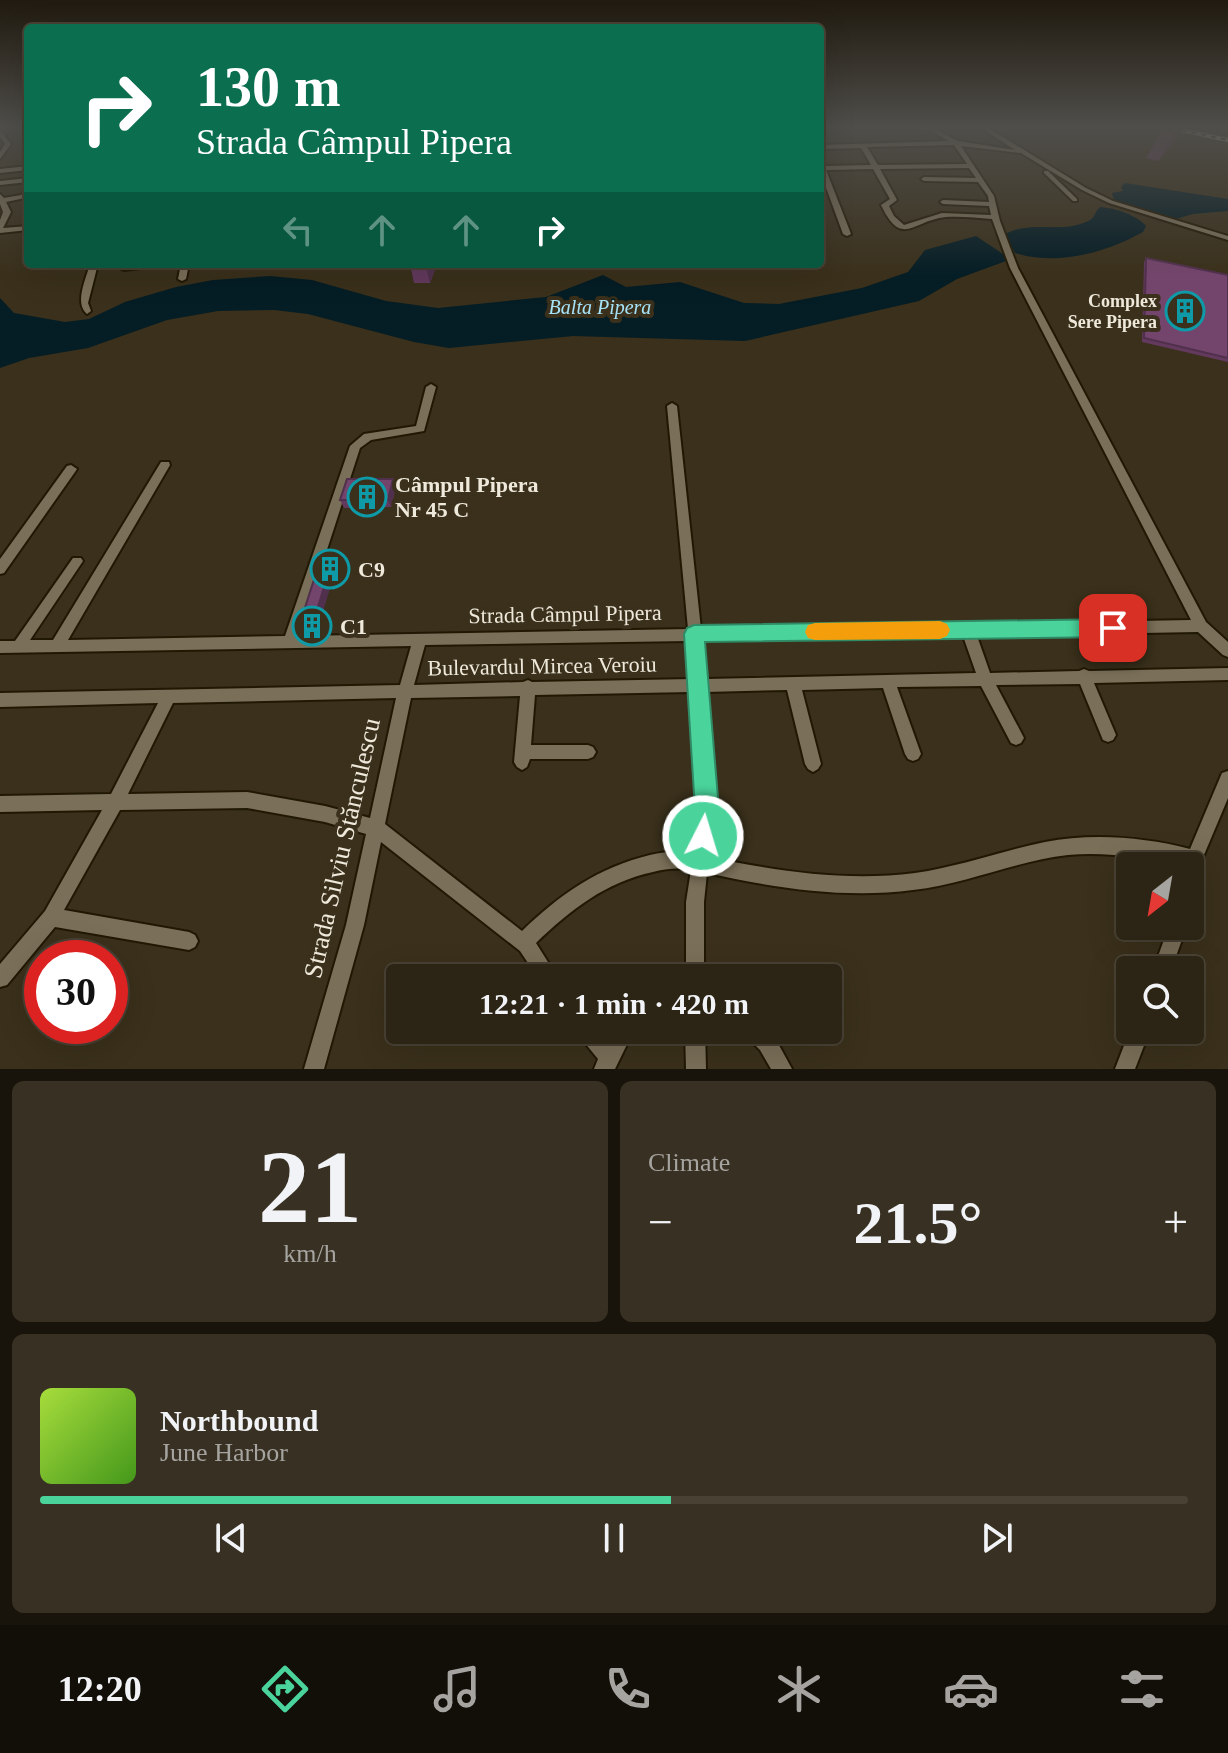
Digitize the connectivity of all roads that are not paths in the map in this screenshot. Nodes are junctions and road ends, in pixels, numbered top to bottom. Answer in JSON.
{"nodes":[{"id":1,"x":825,"y":176,"type":"edge"},
{"id":2,"x":881,"y":176,"type":"edge"},
{"id":3,"x":979,"y":176,"type":"edge"},
{"id":4,"x":1052,"y":176,"type":"edge"},
{"id":5,"x":1062,"y":176,"type":"edge"},
{"id":6,"x":924,"y":179,"type":"dead end"},
{"id":7,"x":24,"y":180,"type":"edge"},
{"id":8,"x":982,"y":180,"type":"junction"},
{"id":9,"x":0,"y":183,"type":"edge"},
{"id":10,"x":24,"y":196,"type":"edge"},
{"id":11,"x":1,"y":198,"type":"edge"},
{"id":12,"x":1075,"y":200,"type":"dead end"},
{"id":13,"x":943,"y":202,"type":"dead end"},
{"id":14,"x":993,"y":204,"type":"junction"},
{"id":15,"x":995,"y":217,"type":"junction"},
{"id":16,"x":24,"y":228,"type":"edge"},
{"id":17,"x":0,"y":230,"type":"edge"},
{"id":18,"x":847,"y":234,"type":"dead end"},
{"id":19,"x":1228,"y":238,"type":"edge"},
{"id":20,"x":93,"y":268,"type":"edge"},
{"id":21,"x":184,"y":268,"type":"edge"},
{"id":22,"x":182,"y":279,"type":"dead end"},
{"id":23,"x":87,"y":311,"type":"dead end"},
{"id":24,"x":431,"y":387,"type":"dead end"},
{"id":25,"x":672,"y":406,"type":"dead end"},
{"id":26,"x":165,"y":465,"type":"dead end"},
{"id":27,"x":71,"y":469,"type":"dead end"},
{"id":28,"x":77,"y":561,"type":"dead end"},
{"id":29,"x":0,"y":569,"type":"edge"},
{"id":30,"x":1201,"y":626,"type":"junction"},
{"id":31,"x":968,"y":630,"type":"junction"},
{"id":32,"x":694,"y":634,"type":"junction"},
{"id":33,"x":420,"y":639,"type":"junction"},
{"id":34,"x":290,"y":642,"type":"junction"},
{"id":35,"x":19,"y":646,"type":"junction"},
{"id":36,"x":57,"y":646,"type":"junction"},
{"id":37,"x":0,"y":647,"type":"edge"},
{"id":38,"x":1228,"y":651,"type":"edge"},
{"id":39,"x":1228,"y":674,"type":"edge"},
{"id":40,"x":1084,"y":675,"type":"junction"},
{"id":41,"x":984,"y":677,"type":"junction"},
{"id":42,"x":888,"y":681,"type":"junction"},
{"id":43,"x":793,"y":684,"type":"junction"},
{"id":44,"x":700,"y":685,"type":"junction"},
{"id":45,"x":528,"y":687,"type":"junction"},
{"id":46,"x":405,"y":691,"type":"junction"},
{"id":47,"x":169,"y":697,"type":"junction"},
{"id":48,"x":0,"y":700,"type":"edge"},
{"id":49,"x":1108,"y":735,"type":"dead end"},
{"id":50,"x":1016,"y":738,"type":"dead end"},
{"id":51,"x":588,"y":752,"type":"dead end"},
{"id":52,"x":913,"y":754,"type":"dead end"},
{"id":53,"x":813,"y":764,"type":"dead end"},
{"id":54,"x":1228,"y":779,"type":"edge"},
{"id":55,"x":117,"y":800,"type":"junction"},
{"id":56,"x":0,"y":804,"type":"edge"},
{"id":57,"x":376,"y":828,"type":"junction"},
{"id":58,"x":1158,"y":852,"type":"edge"},
{"id":59,"x":1197,"y":852,"type":"edge"},
{"id":60,"x":699,"y":863,"type":"junction"},
{"id":61,"x":51,"y":917,"type":"junction"},
{"id":62,"x":189,"y":941,"type":"dead end"},
{"id":63,"x":523,"y":943,"type":"junction"},
{"id":64,"x":539,"y":964,"type":"edge"},
{"id":65,"x":695,"y":964,"type":"edge"},
{"id":66,"x":0,"y":978,"type":"edge"},
{"id":67,"x":595,"y":1044,"type":"edge"},
{"id":68,"x":616,"y":1044,"type":"edge"},
{"id":69,"x":695,"y":1044,"type":"edge"},
{"id":70,"x":768,"y":1044,"type":"edge"},
{"id":71,"x":1135,"y":1044,"type":"edge"},
{"id":72,"x":606,"y":1063,"type":"edge"},
{"id":73,"x":314,"y":1069,"type":"edge"},
{"id":74,"x":696,"y":1069,"type":"edge"},
{"id":75,"x":782,"y":1069,"type":"edge"},
{"id":76,"x":1125,"y":1069,"type":"edge"}],
"edges":[{"from":1,"to":18,"type":"street"},
{"from":2,"to":15,"type":"street"},
{"from":3,"to":8,"type":"street"},
{"from":4,"to":12,"type":"street"},
{"from":5,"to":19,"type":"street"},
{"from":6,"to":8,"type":"street"},
{"from":7,"to":9,"type":"street"},
{"from":8,"to":14,"type":"street"},
{"from":10,"to":11,"type":"street"},
{"from":11,"to":17,"type":"street"},
{"from":13,"to":14,"type":"street"},
{"from":14,"to":15,"type":"street"},
{"from":15,"to":30,"type":"street"},
{"from":16,"to":17,"type":"street"},
{"from":20,"to":23,"type":"street"},
{"from":21,"to":22,"type":"street"},
{"from":24,"to":34,"type":"street"},
{"from":25,"to":32,"type":"street"},
{"from":26,"to":36,"type":"street"},
{"from":27,"to":29,"type":"street"},
{"from":28,"to":35,"type":"street"},
{"from":30,"to":31,"type":"street","name":"Strada Câmpul Pipera"},
{"from":30,"to":38,"type":"street"},
{"from":31,"to":32,"type":"street","name":"Strada Câmpul Pipera"},
{"from":31,"to":41,"type":"street"},
{"from":32,"to":33,"type":"street","name":"Strada Câmpul Pipera"},
{"from":32,"to":44,"type":"street"},
{"from":33,"to":34,"type":"street","name":"Strada Câmpul Pipera"},
{"from":33,"to":46,"type":"street","name":"Strada Silviu Stănculescu"},
{"from":34,"to":36,"type":"street","name":"Strada Câmpul Pipera"},
{"from":35,"to":36,"type":"street","name":"Strada Câmpul Pipera"},
{"from":35,"to":37,"type":"street","name":"Strada Câmpul Pipera"},
{"from":39,"to":40,"type":"street","name":"Bulevardul Mircea Veroiu"},
{"from":40,"to":41,"type":"street","name":"Bulevardul Mircea Veroiu"},
{"from":40,"to":49,"type":"street"},
{"from":41,"to":42,"type":"street","name":"Bulevardul Mircea Veroiu"},
{"from":41,"to":50,"type":"street"},
{"from":42,"to":43,"type":"street","name":"Bulevardul Mircea Veroiu"},
{"from":42,"to":52,"type":"street"},
{"from":43,"to":44,"type":"street","name":"Bulevardul Mircea Veroiu"},
{"from":43,"to":53,"type":"street"},
{"from":44,"to":45,"type":"street","name":"Bulevardul Mircea Veroiu"},
{"from":44,"to":60,"type":"street"},
{"from":45,"to":46,"type":"street","name":"Bulevardul Mircea Veroiu"},
{"from":45,"to":51,"type":"street"},
{"from":46,"to":47,"type":"street","name":"Bulevardul Mircea Veroiu"},
{"from":46,"to":57,"type":"street","name":"Strada Silviu Stănculescu"},
{"from":47,"to":48,"type":"street","name":"Bulevardul Mircea Veroiu"},
{"from":47,"to":55,"type":"street"},
{"from":54,"to":59,"type":"street"},
{"from":55,"to":56,"type":"street"},
{"from":55,"to":57,"type":"street"},
{"from":55,"to":61,"type":"street"},
{"from":57,"to":63,"type":"street"},
{"from":57,"to":73,"type":"street","name":"Strada Silviu Stănculescu"},
{"from":58,"to":60,"type":"street"},
{"from":60,"to":63,"type":"street"},
{"from":60,"to":65,"type":"street"},
{"from":61,"to":62,"type":"street"},
{"from":61,"to":66,"type":"street"},
{"from":63,"to":64,"type":"street"},
{"from":67,"to":72,"type":"street"},
{"from":68,"to":72,"type":"street"},
{"from":69,"to":74,"type":"street"},
{"from":70,"to":75,"type":"street"},
{"from":71,"to":76,"type":"street"}]}
